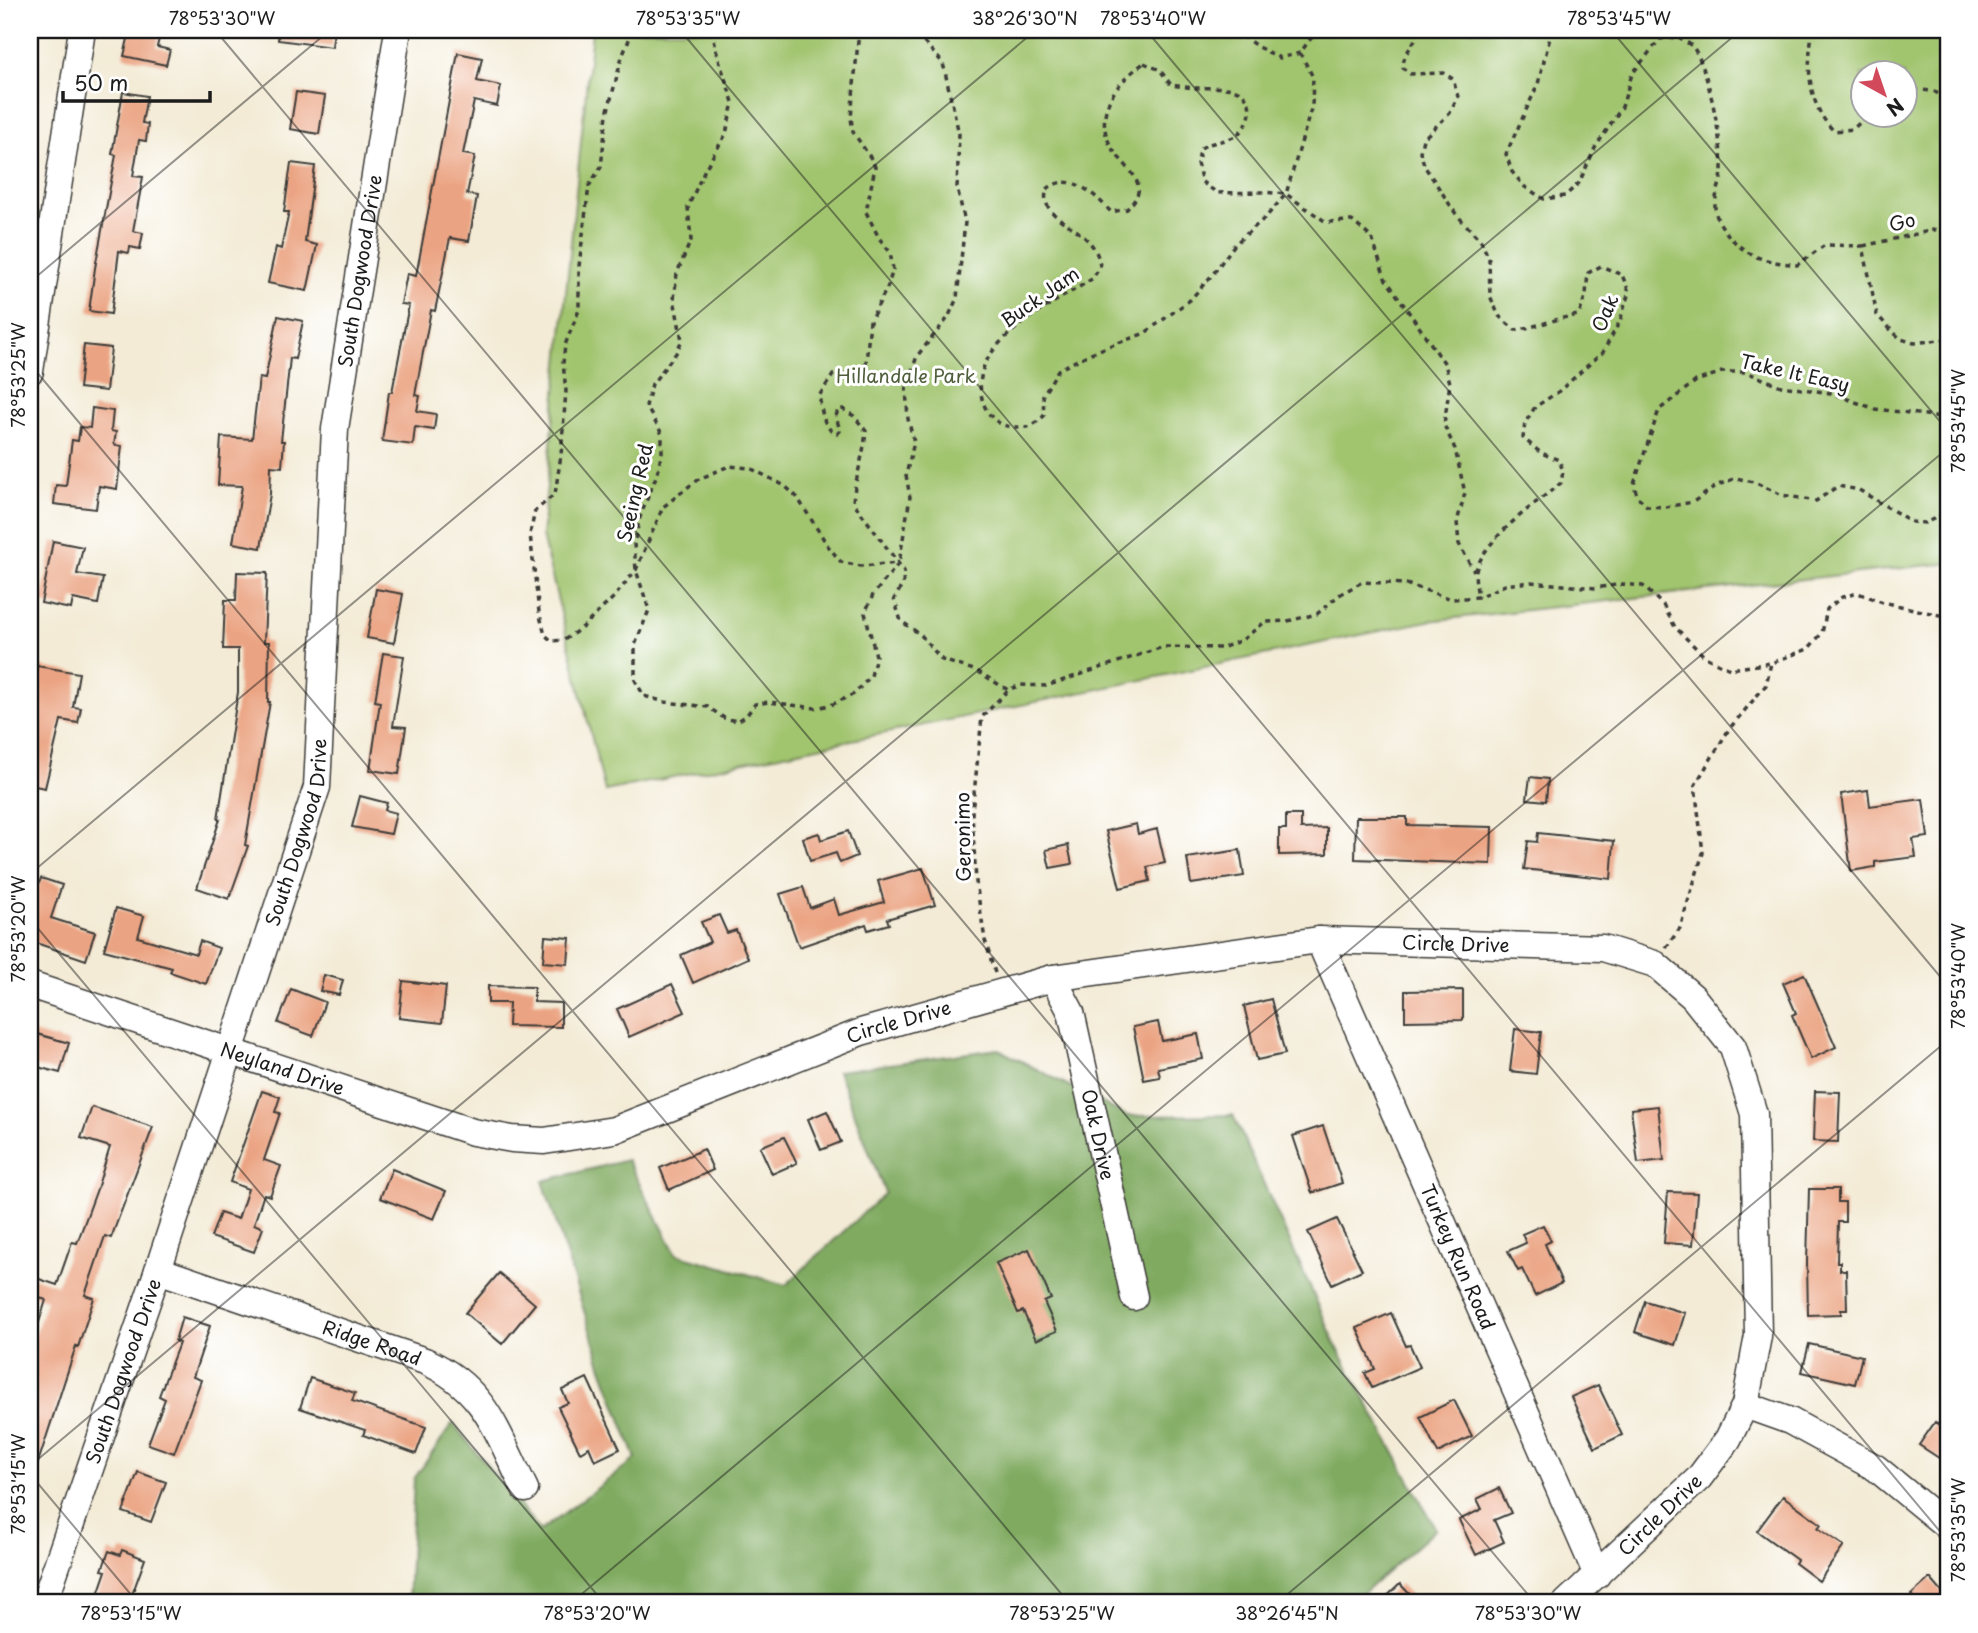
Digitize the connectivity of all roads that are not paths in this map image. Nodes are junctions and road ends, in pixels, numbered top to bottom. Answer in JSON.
{"nodes":[{"id":1,"x":82,"y":30,"type":"edge"},
{"id":2,"x":398,"y":30,"type":"edge"},
{"id":3,"x":30,"y":371,"type":"edge"},
{"id":4,"x":1319,"y":940,"type":"junction"},
{"id":5,"x":1053,"y":978,"type":"junction"},
{"id":6,"x":30,"y":985,"type":"edge"},
{"id":7,"x":231,"y":1053,"type":"junction"},
{"id":8,"x":538,"y":1141,"type":"joint"},
{"id":9,"x":158,"y":1270,"type":"junction"},
{"id":10,"x":1134,"y":1297,"type":"dead end"},
{"id":11,"x":1745,"y":1405,"type":"junction"},
{"id":12,"x":526,"y":1489,"type":"dead end"},
{"id":13,"x":1948,"y":1527,"type":"edge"},
{"id":14,"x":1597,"y":1576,"type":"junction"},
{"id":15,"x":44,"y":1603,"type":"edge"},
{"id":16,"x":1566,"y":1603,"type":"edge"}],
"edges":[{"from":1,"to":3,"type":"street"},
{"from":2,"to":7,"type":"street","name":"South Dogwood Drive"},
{"from":4,"to":5,"type":"street","name":"Circle Drive"},
{"from":4,"to":11,"type":"street","name":"Circle Drive"},
{"from":4,"to":14,"type":"street","name":"Turkey Run Road"},
{"from":5,"to":8,"type":"street","name":"Circle Drive"},
{"from":5,"to":10,"type":"street","name":"Oak Drive"},
{"from":6,"to":7,"type":"street","name":"Neyland Drive"},
{"from":7,"to":8,"type":"street","name":"Neyland Drive"},
{"from":7,"to":9,"type":"street","name":"South Dogwood Drive"},
{"from":9,"to":12,"type":"street","name":"Ridge Road"},
{"from":9,"to":15,"type":"street","name":"South Dogwood Drive"},
{"from":11,"to":13,"type":"street"},
{"from":11,"to":14,"type":"street","name":"Circle Drive"},
{"from":14,"to":16,"type":"street","name":"Circle Drive"}]}
